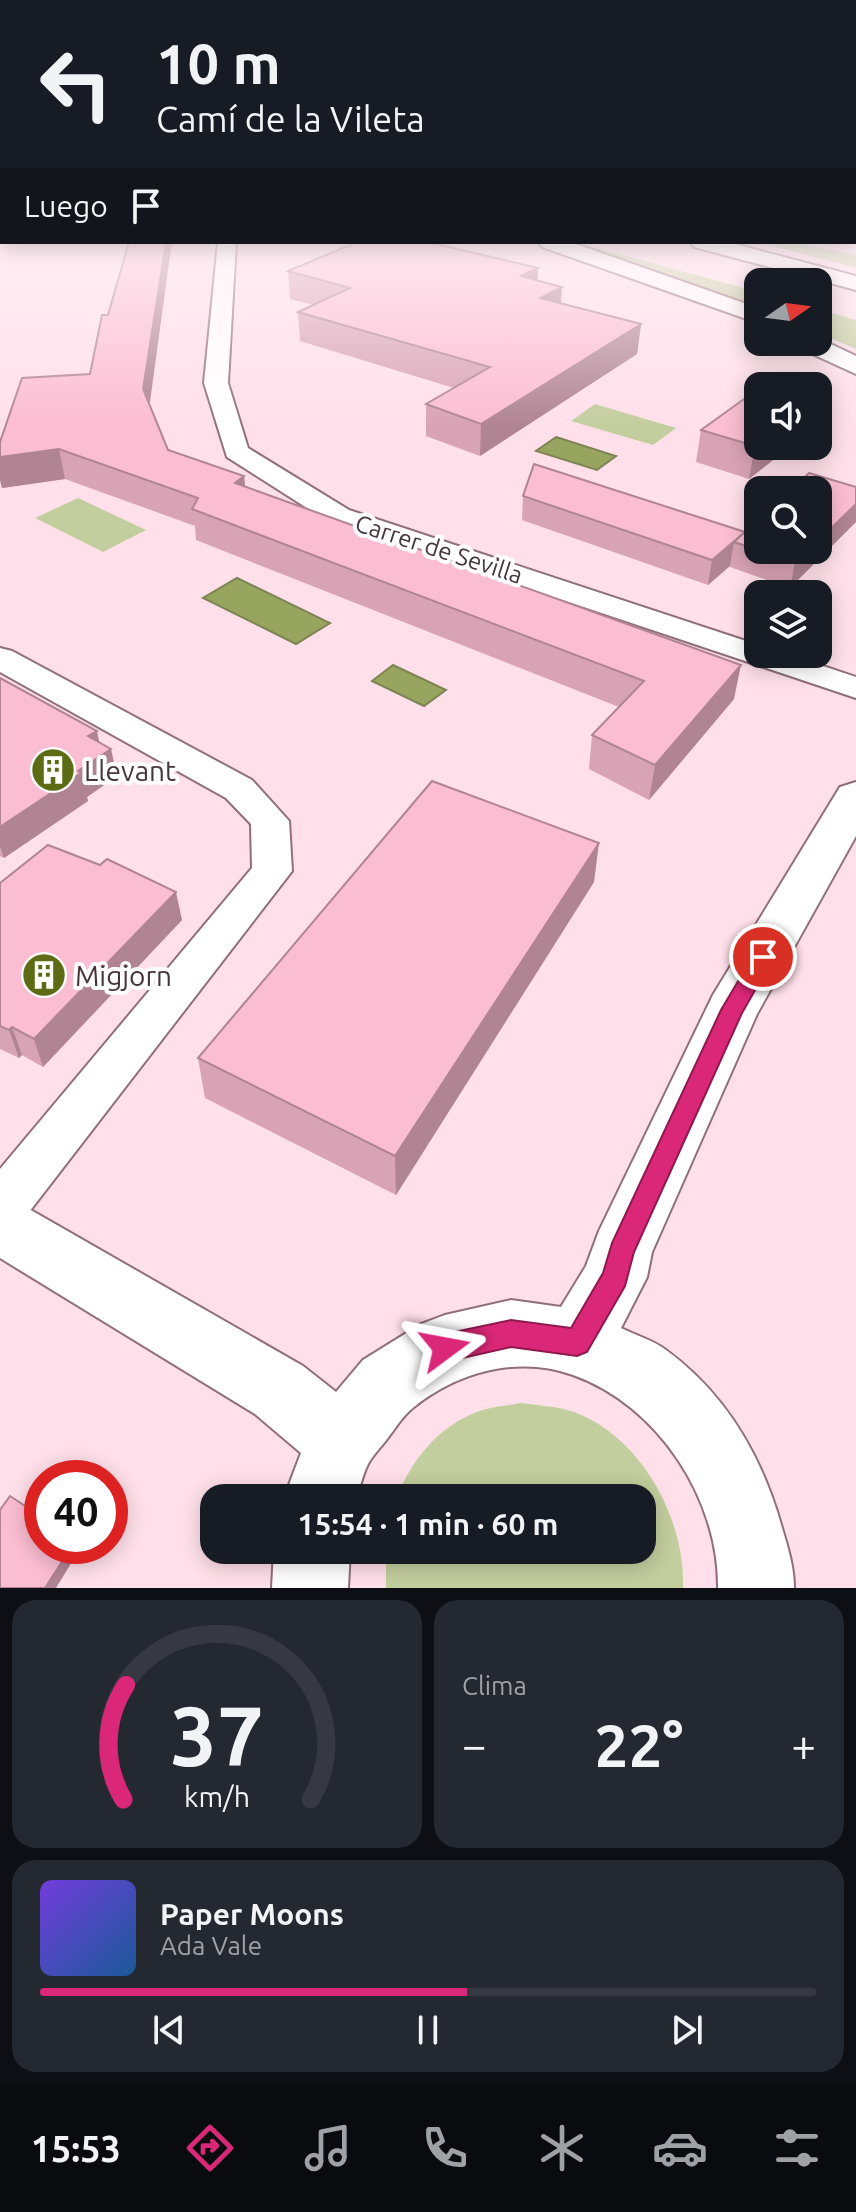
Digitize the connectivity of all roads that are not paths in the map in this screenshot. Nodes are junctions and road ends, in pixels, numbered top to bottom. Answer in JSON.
{"nodes":[{"id":1,"x":224,"y":277,"type":"edge"},
{"id":2,"x":650,"y":277,"type":"edge"},
{"id":3,"x":828,"y":277,"type":"edge"},
{"id":4,"x":856,"y":283,"type":"edge"},
{"id":5,"x":832,"y":296,"type":"edge"},
{"id":6,"x":856,"y":303,"type":"edge"},
{"id":7,"x":744,"y":312,"type":"edge"},
{"id":8,"x":832,"y":346,"type":"edge"},
{"id":9,"x":832,"y":354,"type":"edge"},
{"id":10,"x":856,"y":356,"type":"edge"},
{"id":11,"x":856,"y":366,"type":"edge"},
{"id":12,"x":0,"y":658,"type":"edge"},
{"id":13,"x":856,"y":688,"type":"edge"},
{"id":14,"x":856,"y":797,"type":"edge"},
{"id":15,"x":0,"y":1208,"type":"edge"},
{"id":16,"x":0,"y":1225,"type":"edge"},
{"id":17,"x":577,"y":1342,"type":"junction"},
{"id":18,"x":330,"y":1470,"type":"edge"},
{"id":19,"x":311,"y":1564,"type":"edge"},
{"id":20,"x":310,"y":1588,"type":"edge"},
{"id":21,"x":756,"y":1588,"type":"edge"}],
"edges":[{"from":1,"to":13,"type":"street","name":"Carrer de Sevilla"},
{"from":2,"to":7,"type":"main road"},
{"from":3,"to":4,"type":"main road"},
{"from":5,"to":6,"type":"main road"},
{"from":8,"to":10,"type":"main road"},
{"from":9,"to":11,"type":"main road"},
{"from":12,"to":15,"type":"street"},
{"from":14,"to":17,"type":"main road"},
{"from":16,"to":18,"type":"main road"},
{"from":17,"to":18,"type":"main road"},
{"from":17,"to":21,"type":"main road"},
{"from":19,"to":20,"type":"main road"}]}
